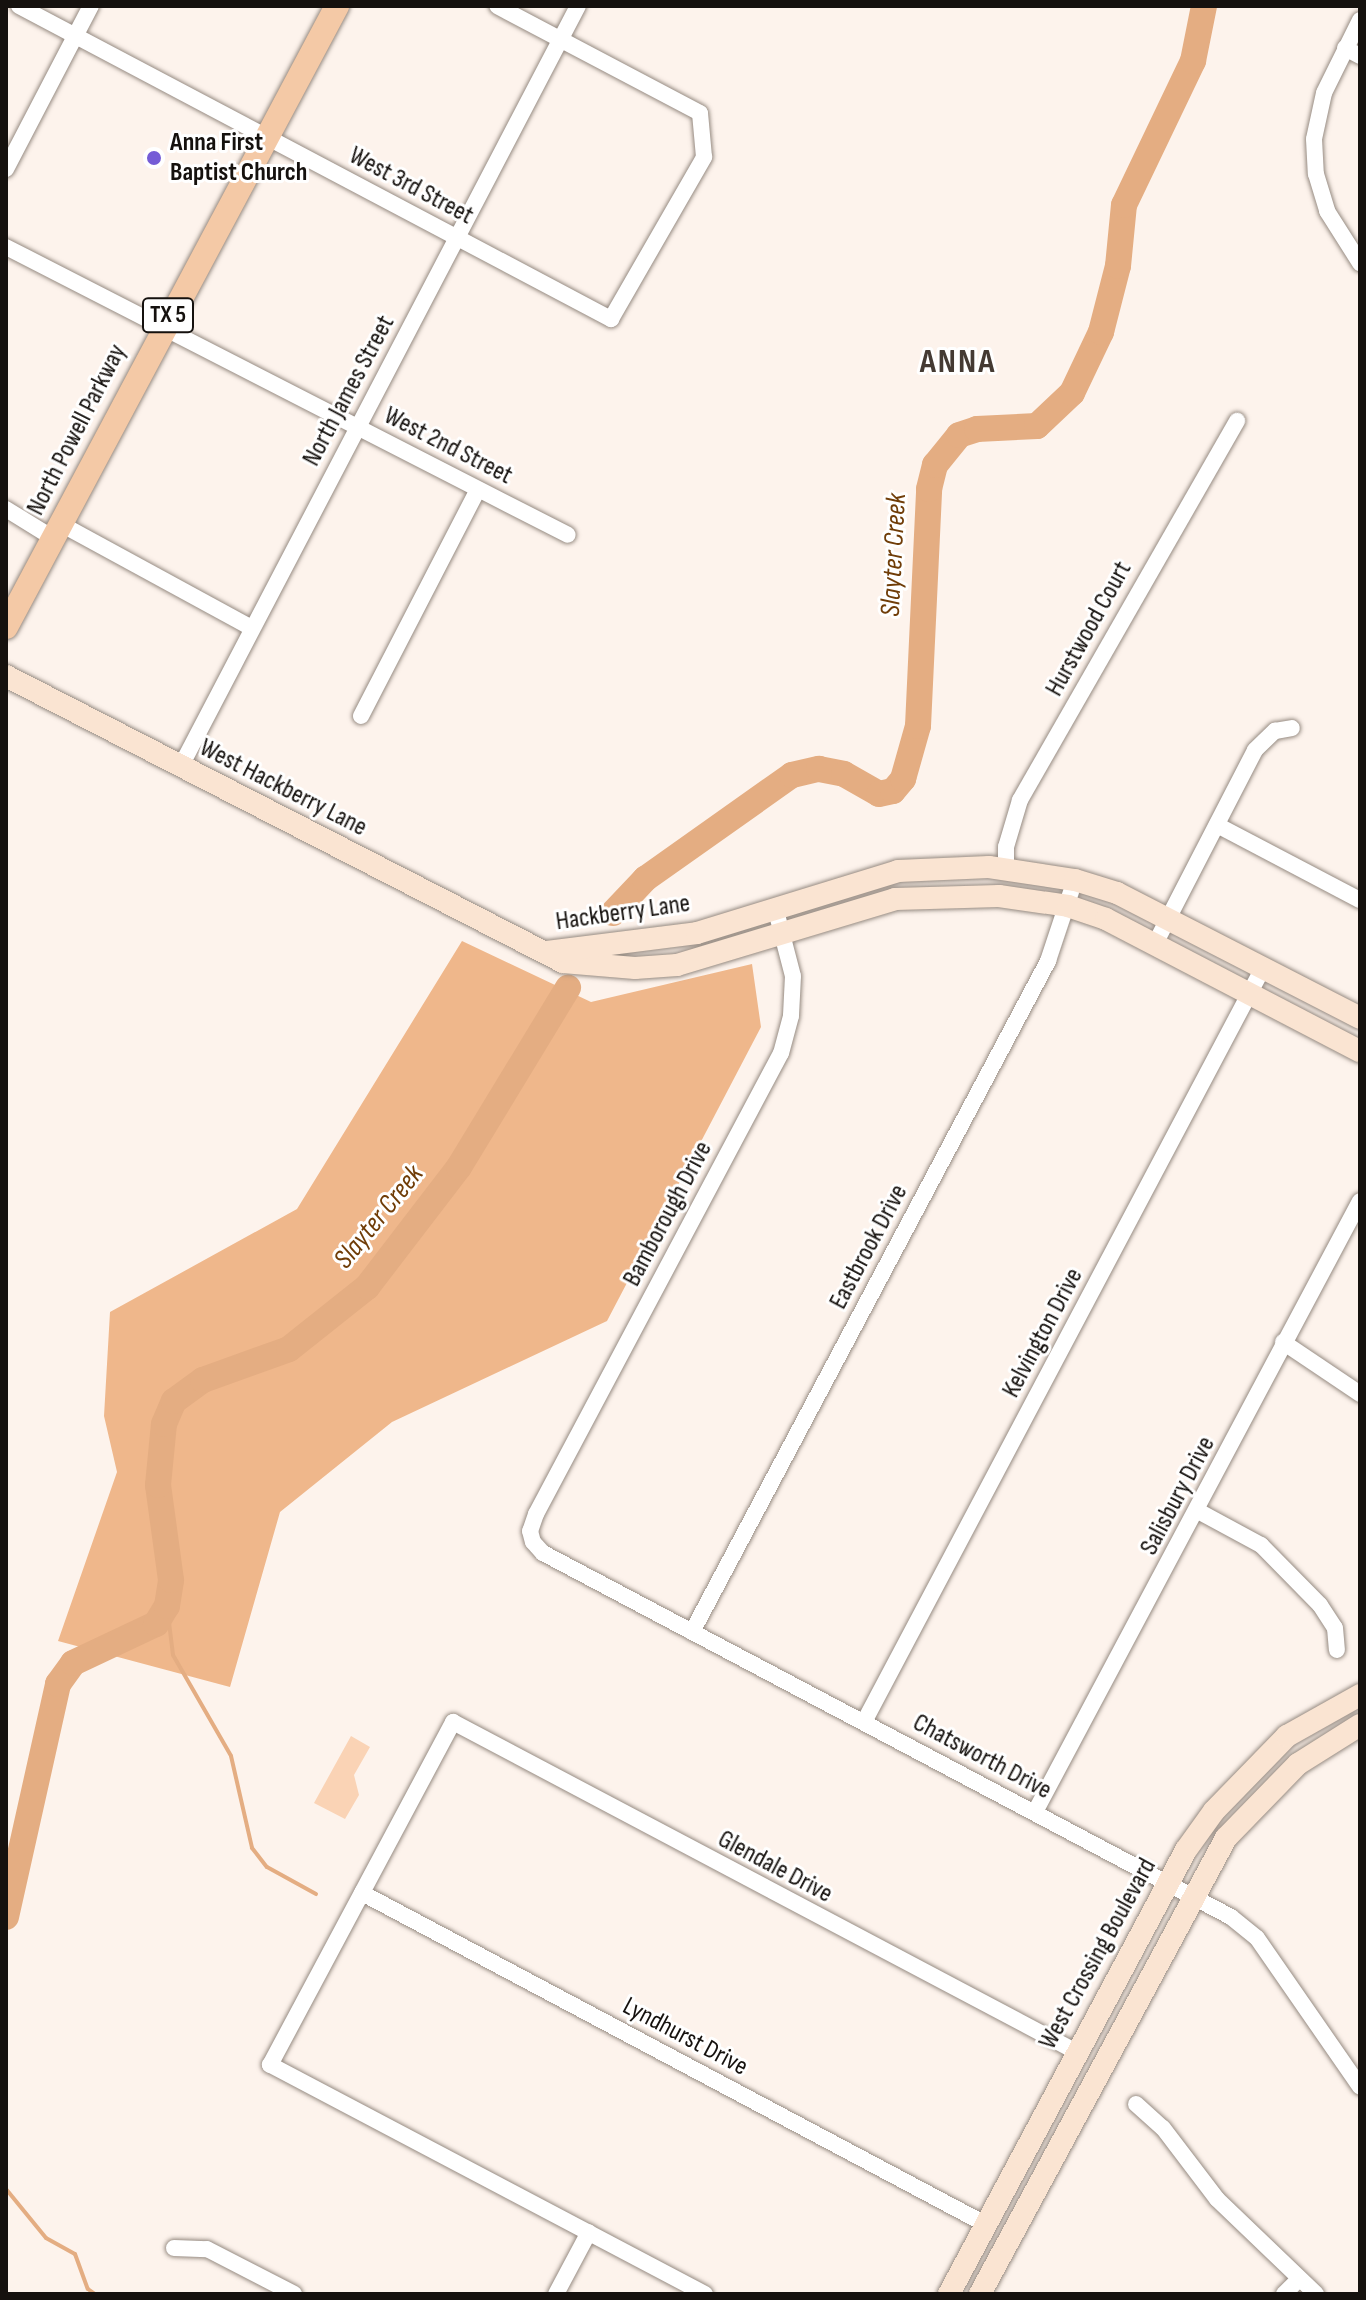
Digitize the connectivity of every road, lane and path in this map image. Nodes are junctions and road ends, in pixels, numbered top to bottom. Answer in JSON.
{"nodes":[{"id":1,"x":19,"y":6,"type":"edge"},
{"id":2,"x":91,"y":6,"type":"edge"},
{"id":3,"x":337,"y":6,"type":"edge"},
{"id":4,"x":497,"y":6,"type":"edge"},
{"id":5,"x":578,"y":6,"type":"edge"},
{"id":6,"x":1360,"y":20,"type":"edge"},
{"id":7,"x":75,"y":36,"type":"junction"},
{"id":8,"x":561,"y":38,"type":"junction"},
{"id":9,"x":1352,"y":52,"type":"edge"},
{"id":10,"x":266,"y":136,"type":"junction"},
{"id":11,"x":6,"y":169,"type":"edge"},
{"id":12,"x":457,"y":237,"type":"junction"},
{"id":13,"x":6,"y":247,"type":"edge"},
{"id":14,"x":1360,"y":263,"type":"edge"},
{"id":15,"x":162,"y":327,"type":"junction"},
{"id":16,"x":1237,"y":421,"type":"dead end"},
{"id":17,"x":357,"y":427,"type":"junction"},
{"id":18,"x":478,"y":489,"type":"junction"},
{"id":19,"x":6,"y":509,"type":"edge"},
{"id":20,"x":57,"y":531,"type":"junction"},
{"id":21,"x":568,"y":535,"type":"dead end"},
{"id":22,"x":6,"y":627,"type":"edge"},
{"id":23,"x":250,"y":627,"type":"junction"},
{"id":24,"x":6,"y":676,"type":"edge"},
{"id":25,"x":361,"y":716,"type":"dead end"},
{"id":26,"x":1292,"y":728,"type":"dead end"},
{"id":27,"x":181,"y":766,"type":"junction"},
{"id":28,"x":1217,"y":825,"type":"junction"},
{"id":29,"x":1006,"y":869,"type":"junction"},
{"id":30,"x":1075,"y":880,"type":"junction"},
{"id":31,"x":1360,"y":900,"type":"edge"},
{"id":32,"x":1068,"y":906,"type":"junction"},
{"id":33,"x":775,"y":907,"type":"junction"},
{"id":34,"x":1170,"y":917,"type":"junction"},
{"id":35,"x":784,"y":933,"type":"junction"},
{"id":36,"x":1155,"y":944,"type":"junction"},
{"id":37,"x":535,"y":949,"type":"junction"},
{"id":38,"x":1264,"y":966,"type":"junction"},
{"id":39,"x":1250,"y":993,"type":"junction"},
{"id":40,"x":1360,"y":1018,"type":"edge"},
{"id":41,"x":1360,"y":1051,"type":"edge"},
{"id":42,"x":1360,"y":1201,"type":"edge"},
{"id":43,"x":1283,"y":1342,"type":"junction"},
{"id":44,"x":1360,"y":1394,"type":"edge"},
{"id":45,"x":1198,"y":1511,"type":"junction"},
{"id":46,"x":530,"y":1531,"type":"joint"},
{"id":47,"x":692,"y":1632,"type":"junction"},
{"id":48,"x":1337,"y":1650,"type":"dead end"},
{"id":49,"x":1360,"y":1695,"type":"edge"},
{"id":50,"x":864,"y":1722,"type":"junction"},
{"id":51,"x":1360,"y":1725,"type":"edge"},
{"id":52,"x":1035,"y":1812,"type":"junction"},
{"id":53,"x":1170,"y":1881,"type":"junction"},
{"id":54,"x":362,"y":1893,"type":"junction"},
{"id":55,"x":1194,"y":1894,"type":"junction"},
{"id":56,"x":1075,"y":2051,"type":"junction"},
{"id":57,"x":1360,"y":2087,"type":"edge"},
{"id":58,"x":1136,"y":2104,"type":"dead end"},
{"id":59,"x":985,"y":2224,"type":"junction"},
{"id":60,"x":589,"y":2232,"type":"junction"},
{"id":61,"x":174,"y":2248,"type":"dead end"},
{"id":62,"x":1298,"y":2280,"type":"junction"},
{"id":63,"x":294,"y":2294,"type":"edge"},
{"id":64,"x":556,"y":2294,"type":"edge"},
{"id":65,"x":705,"y":2294,"type":"edge"},
{"id":66,"x":949,"y":2294,"type":"edge"},
{"id":67,"x":980,"y":2294,"type":"edge"},
{"id":68,"x":1284,"y":2294,"type":"edge"},
{"id":69,"x":1316,"y":2294,"type":"edge"}],
"edges":[{"from":1,"to":7,"type":"street","name":"West 3rd Street"},
{"from":2,"to":7,"type":"street"},
{"from":3,"to":10,"type":"main road","name":"North Powell Parkway","number":"TX 5"},
{"from":4,"to":8,"type":"street"},
{"from":5,"to":8,"type":"street","name":"North James Street"},
{"from":6,"to":9,"type":"street"},
{"from":7,"to":10,"type":"street","name":"West 3rd Street"},
{"from":7,"to":11,"type":"street"},
{"from":8,"to":12,"type":"street","name":"North James Street"},
{"from":8,"to":12,"type":"street","name":"West 3rd Street"},
{"from":9,"to":14,"type":"street"},
{"from":10,"to":12,"type":"street","name":"West 3rd Street"},
{"from":10,"to":15,"type":"main road","name":"North Powell Parkway","number":"TX 5"},
{"from":12,"to":17,"type":"street","name":"North James Street"},
{"from":13,"to":15,"type":"street","name":"West 2nd Street"},
{"from":15,"to":17,"type":"street","name":"West 2nd Street"},
{"from":15,"to":20,"type":"main road","name":"North Powell Parkway","number":"TX 5"},
{"from":16,"to":29,"type":"street","name":"Hurstwood Court"},
{"from":17,"to":18,"type":"street","name":"West 2nd Street"},
{"from":17,"to":23,"type":"street","name":"North James Street"},
{"from":18,"to":21,"type":"street","name":"West 2nd Street"},
{"from":18,"to":25,"type":"street"},
{"from":19,"to":20,"type":"street"},
{"from":20,"to":22,"type":"main road","name":"North Powell Parkway","number":"TX 5"},
{"from":20,"to":23,"type":"street"},
{"from":23,"to":27,"type":"street","name":"North James Street"},
{"from":24,"to":27,"type":"street","name":"West Hackberry Lane"},
{"from":26,"to":28,"type":"street"},
{"from":27,"to":37,"type":"street","name":"West Hackberry Lane"},
{"from":28,"to":31,"type":"street"},
{"from":28,"to":34,"type":"street"},
{"from":29,"to":30,"type":"street","name":"Hackberry Lane"},
{"from":29,"to":33,"type":"street","name":"Hackberry Lane"},
{"from":30,"to":32,"type":"street","name":"Eastbrook Drive"},
{"from":30,"to":34,"type":"street","name":"Hackberry Lane"},
{"from":32,"to":35,"type":"street","name":"Hackberry Lane"},
{"from":32,"to":36,"type":"street","name":"Hackberry Lane"},
{"from":32,"to":47,"type":"street","name":"Eastbrook Drive"},
{"from":33,"to":35,"type":"street","name":"Bamborough Drive"},
{"from":33,"to":37,"type":"street","name":"Hackberry Lane"},
{"from":34,"to":36,"type":"street"},
{"from":34,"to":38,"type":"street","name":"Hackberry Lane"},
{"from":35,"to":37,"type":"street","name":"Hackberry Lane"},
{"from":35,"to":46,"type":"street","name":"Bamborough Drive"},
{"from":36,"to":39,"type":"street","name":"Hackberry Lane"},
{"from":38,"to":39,"type":"street","name":"Kelvington Drive"},
{"from":38,"to":40,"type":"street","name":"Hackberry Lane"},
{"from":39,"to":41,"type":"street","name":"Hackberry Lane"},
{"from":39,"to":50,"type":"street","name":"Kelvington Drive"},
{"from":42,"to":43,"type":"street","name":"Salisbury Drive"},
{"from":43,"to":44,"type":"street"},
{"from":43,"to":45,"type":"street","name":"Salisbury Drive"},
{"from":45,"to":48,"type":"street"},
{"from":45,"to":52,"type":"street","name":"Salisbury Drive"},
{"from":46,"to":47,"type":"street","name":"Chatsworth Drive"},
{"from":47,"to":50,"type":"street","name":"Chatsworth Drive"},
{"from":49,"to":53,"type":"street","name":"West Crossing Boulevard"},
{"from":50,"to":52,"type":"street","name":"Chatsworth Drive"},
{"from":51,"to":55,"type":"street"},
{"from":52,"to":53,"type":"street","name":"Chatsworth Drive"},
{"from":53,"to":55,"type":"street","name":"Chatsworth Drive"},
{"from":53,"to":56,"type":"street","name":"West Crossing Boulevard"},
{"from":54,"to":56,"type":"street","name":"Glendale Drive"},
{"from":54,"to":59,"type":"street","name":"Lyndhurst Drive"},
{"from":54,"to":60,"type":"street"},
{"from":55,"to":57,"type":"street","name":"Chatsworth Drive"},
{"from":55,"to":67,"type":"street"},
{"from":56,"to":59,"type":"street","name":"West Crossing Boulevard"},
{"from":58,"to":62,"type":"street"},
{"from":59,"to":66,"type":"street","name":"West Crossing Boulevard"},
{"from":60,"to":64,"type":"street"},
{"from":60,"to":65,"type":"street"},
{"from":61,"to":63,"type":"street"},
{"from":62,"to":68,"type":"street"},
{"from":62,"to":69,"type":"street"}]}
